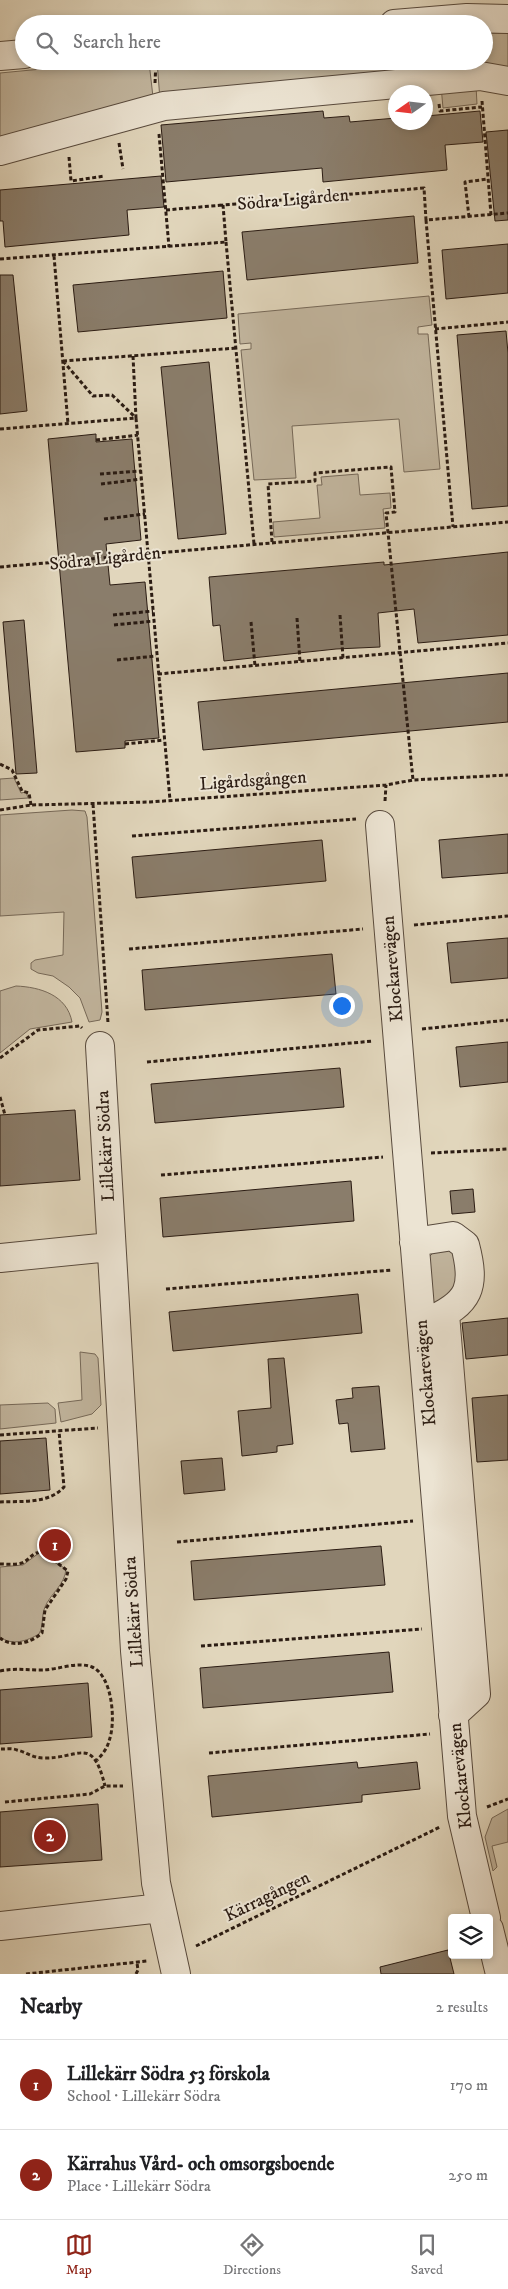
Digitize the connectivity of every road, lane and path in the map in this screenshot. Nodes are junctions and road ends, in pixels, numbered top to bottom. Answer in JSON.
{"nodes":[{"id":1,"x":493,"y":19,"type":"edge"},
{"id":2,"x":508,"y":19,"type":"edge"},
{"id":3,"x":15,"y":55,"type":"edge"},
{"id":4,"x":0,"y":56,"type":"edge"},
{"id":5,"x":480,"y":76,"type":"junction"},
{"id":6,"x":508,"y":80,"type":"edge"},
{"id":7,"x":158,"y":108,"type":"junction"},
{"id":8,"x":66,"y":133,"type":"junction"},
{"id":9,"x":0,"y":151,"type":"edge"},
{"id":10,"x":105,"y":176,"type":"dead end"},
{"id":11,"x":488,"y":179,"type":"junction"},
{"id":12,"x":223,"y":204,"type":"junction"},
{"id":13,"x":166,"y":210,"type":"junction"},
{"id":14,"x":508,"y":213,"type":"edge"},
{"id":15,"x":491,"y":215,"type":"junction"},
{"id":16,"x":469,"y":217,"type":"junction"},
{"id":17,"x":426,"y":220,"type":"junction"},
{"id":18,"x":226,"y":242,"type":"junction"},
{"id":19,"x":169,"y":247,"type":"junction"},
{"id":20,"x":54,"y":256,"type":"junction"},
{"id":21,"x":0,"y":259,"type":"edge"},
{"id":22,"x":508,"y":322,"type":"edge"},
{"id":23,"x":435,"y":329,"type":"junction"},
{"id":24,"x":237,"y":348,"type":"junction"},
{"id":25,"x":132,"y":356,"type":"junction"},
{"id":26,"x":63,"y":361,"type":"junction"},
{"id":27,"x":136,"y":418,"type":"junction"},
{"id":28,"x":68,"y":424,"type":"junction"},
{"id":29,"x":0,"y":429,"type":"edge"},
{"id":30,"x":138,"y":435,"type":"junction"},
{"id":31,"x":96,"y":440,"type":"dead end"},
{"id":32,"x":141,"y":471,"type":"junction"},
{"id":33,"x":100,"y":474,"type":"dead end"},
{"id":34,"x":142,"y":479,"type":"junction"},
{"id":35,"x":100,"y":484,"type":"dead end"},
{"id":36,"x":145,"y":514,"type":"junction"},
{"id":37,"x":104,"y":519,"type":"dead end"},
{"id":38,"x":508,"y":522,"type":"edge"},
{"id":39,"x":452,"y":527,"type":"junction"},
{"id":40,"x":387,"y":533,"type":"junction"},
{"id":41,"x":272,"y":542,"type":"junction"},
{"id":42,"x":254,"y":544,"type":"junction"},
{"id":43,"x":148,"y":553,"type":"junction"},
{"id":44,"x":0,"y":567,"type":"edge"},
{"id":45,"x":153,"y":611,"type":"junction"},
{"id":46,"x":112,"y":615,"type":"dead end"},
{"id":47,"x":340,"y":615,"type":"dead end"},
{"id":48,"x":297,"y":618,"type":"dead end"},
{"id":49,"x":154,"y":621,"type":"junction"},
{"id":50,"x":251,"y":622,"type":"dead end"},
{"id":51,"x":114,"y":625,"type":"dead end"},
{"id":52,"x":508,"y":643,"type":"edge"},
{"id":53,"x":399,"y":653,"type":"junction"},
{"id":54,"x":156,"y":656,"type":"junction"},
{"id":55,"x":343,"y":658,"type":"junction"},
{"id":56,"x":117,"y":660,"type":"dead end"},
{"id":57,"x":300,"y":662,"type":"junction"},
{"id":58,"x":255,"y":666,"type":"junction"},
{"id":59,"x":158,"y":674,"type":"junction"},
{"id":60,"x":164,"y":740,"type":"junction"},
{"id":61,"x":125,"y":744,"type":"dead end"},
{"id":62,"x":0,"y":764,"type":"edge"},
{"id":63,"x":508,"y":775,"type":"edge"},
{"id":64,"x":413,"y":780,"type":"junction"},
{"id":65,"x":170,"y":800,"type":"junction"},
{"id":66,"x":93,"y":804,"type":"junction"},
{"id":67,"x":31,"y":805,"type":"junction"},
{"id":68,"x":0,"y":810,"type":"edge"},
{"id":69,"x":380,"y":826,"type":"joint"},
{"id":70,"x":132,"y":836,"type":"dead end"},
{"id":71,"x":508,"y":916,"type":"edge"},
{"id":72,"x":388,"y":927,"type":"junction"},
{"id":73,"x":129,"y":949,"type":"dead end"},
{"id":74,"x":508,"y":1020,"type":"edge"},
{"id":75,"x":397,"y":1035,"type":"junction"},
{"id":76,"x":100,"y":1046,"type":"junction"},
{"id":77,"x":0,"y":1058,"type":"edge"},
{"id":78,"x":147,"y":1062,"type":"dead end"},
{"id":79,"x":0,"y":1097,"type":"edge"},
{"id":80,"x":5,"y":1115,"type":"dead end"},
{"id":81,"x":508,"y":1149,"type":"edge"},
{"id":82,"x":407,"y":1155,"type":"junction"},
{"id":83,"x":161,"y":1175,"type":"dead end"},
{"id":84,"x":110,"y":1247,"type":"junction"},
{"id":85,"x":415,"y":1255,"type":"junction"},
{"id":86,"x":0,"y":1258,"type":"edge"},
{"id":87,"x":166,"y":1289,"type":"dead end"},
{"id":88,"x":433,"y":1319,"type":"junction"},
{"id":89,"x":121,"y":1426,"type":"junction"},
{"id":90,"x":59,"y":1431,"type":"junction"},
{"id":91,"x":0,"y":1435,"type":"edge"},
{"id":92,"x":0,"y":1502,"type":"edge"},
{"id":93,"x":437,"y":1519,"type":"junction"},
{"id":94,"x":177,"y":1542,"type":"dead end"},
{"id":95,"x":0,"y":1564,"type":"edge"},
{"id":96,"x":446,"y":1627,"type":"junction"},
{"id":97,"x":0,"y":1638,"type":"edge"},
{"id":98,"x":201,"y":1646,"type":"dead end"},
{"id":99,"x":0,"y":1672,"type":"edge"},
{"id":100,"x":454,"y":1723,"type":"junction"},
{"id":101,"x":1,"y":1749,"type":"edge"},
{"id":102,"x":209,"y":1753,"type":"dead end"},
{"id":103,"x":96,"y":1760,"type":"junction"},
{"id":104,"x":146,"y":1785,"type":"junction"},
{"id":105,"x":104,"y":1786,"type":"junction"},
{"id":106,"x":508,"y":1799,"type":"edge"},
{"id":107,"x":5,"y":1802,"type":"dead end"},
{"id":108,"x":462,"y":1816,"type":"junction"},
{"id":109,"x":161,"y":1908,"type":"junction"},
{"id":110,"x":485,"y":1914,"type":"edge"},
{"id":111,"x":0,"y":1926,"type":"edge"},
{"id":112,"x":493,"y":1945,"type":"edge"},
{"id":113,"x":137,"y":1962,"type":"junction"},
{"id":114,"x":173,"y":1965,"type":"edge"},
{"id":115,"x":26,"y":1974,"type":"edge"},
{"id":116,"x":136,"y":1974,"type":"edge"},
{"id":117,"x":500,"y":1974,"type":"edge"}],
"edges":[{"from":1,"to":2,"type":"street"},
{"from":3,"to":4,"type":"street"},
{"from":5,"to":6,"type":"street"},
{"from":5,"to":7,"type":"street"},
{"from":5,"to":11,"type":"path"},
{"from":7,"to":8,"type":"street"},
{"from":7,"to":13,"type":"path"},
{"from":8,"to":9,"type":"street"},
{"from":8,"to":10,"type":"path"},
{"from":11,"to":15,"type":"path"},
{"from":11,"to":16,"type":"path"},
{"from":12,"to":13,"type":"path"},
{"from":12,"to":17,"type":"path","name":"Södra Ligården"},
{"from":12,"to":18,"type":"path","name":"Södra Ligården"},
{"from":13,"to":19,"type":"path"},
{"from":14,"to":15,"type":"path"},
{"from":15,"to":16,"type":"path"},
{"from":16,"to":17,"type":"path"},
{"from":17,"to":23,"type":"path"},
{"from":18,"to":19,"type":"path"},
{"from":18,"to":24,"type":"path","name":"Södra Ligården"},
{"from":19,"to":20,"type":"path"},
{"from":20,"to":21,"type":"path"},
{"from":20,"to":26,"type":"path"},
{"from":22,"to":23,"type":"path"},
{"from":23,"to":39,"type":"path"},
{"from":24,"to":25,"type":"path"},
{"from":24,"to":42,"type":"path","name":"Södra Ligården"},
{"from":25,"to":26,"type":"path"},
{"from":25,"to":27,"type":"path"},
{"from":26,"to":27,"type":"path"},
{"from":26,"to":28,"type":"path"},
{"from":27,"to":28,"type":"path"},
{"from":27,"to":30,"type":"path"},
{"from":28,"to":29,"type":"path"},
{"from":30,"to":31,"type":"path"},
{"from":30,"to":32,"type":"path"},
{"from":32,"to":33,"type":"path"},
{"from":32,"to":34,"type":"path"},
{"from":34,"to":35,"type":"path"},
{"from":34,"to":36,"type":"path"},
{"from":36,"to":37,"type":"path"},
{"from":36,"to":43,"type":"path"},
{"from":38,"to":39,"type":"path","name":"Södra Ligården"},
{"from":39,"to":40,"type":"path","name":"Södra Ligården"},
{"from":40,"to":41,"type":"path","name":"Södra Ligården"},
{"from":40,"to":41,"type":"path"},
{"from":40,"to":53,"type":"path"},
{"from":41,"to":42,"type":"path","name":"Södra Ligården"},
{"from":42,"to":43,"type":"path","name":"Södra Ligården"},
{"from":43,"to":44,"type":"path","name":"Södra Ligården"},
{"from":43,"to":45,"type":"path"},
{"from":45,"to":46,"type":"path"},
{"from":45,"to":49,"type":"path"},
{"from":47,"to":55,"type":"path"},
{"from":48,"to":57,"type":"path"},
{"from":49,"to":51,"type":"path"},
{"from":49,"to":54,"type":"path"},
{"from":50,"to":58,"type":"path"},
{"from":52,"to":53,"type":"path"},
{"from":53,"to":55,"type":"path"},
{"from":53,"to":64,"type":"path"},
{"from":54,"to":56,"type":"path"},
{"from":54,"to":59,"type":"path"},
{"from":55,"to":57,"type":"path"},
{"from":57,"to":58,"type":"path"},
{"from":58,"to":59,"type":"path"},
{"from":59,"to":60,"type":"path"},
{"from":60,"to":61,"type":"path"},
{"from":60,"to":65,"type":"path"},
{"from":62,"to":67,"type":"path"},
{"from":63,"to":64,"type":"path","name":"Ligårdsgången"},
{"from":64,"to":65,"type":"path","name":"Ligårdsgången"},
{"from":65,"to":66,"type":"path","name":"Ligårdsgången"},
{"from":66,"to":67,"type":"path","name":"Ligårdsgången"},
{"from":66,"to":76,"type":"path"},
{"from":67,"to":68,"type":"path","name":"Ligårdsgången"},
{"from":69,"to":70,"type":"path"},
{"from":69,"to":72,"type":"street","name":"Klockarevägen"},
{"from":71,"to":72,"type":"path"},
{"from":72,"to":73,"type":"path"},
{"from":72,"to":75,"type":"street","name":"Klockarevägen"},
{"from":74,"to":75,"type":"path"},
{"from":75,"to":78,"type":"path"},
{"from":75,"to":82,"type":"street","name":"Klockarevägen"},
{"from":76,"to":77,"type":"path"},
{"from":76,"to":84,"type":"street","name":"Lillekärr Södra"},
{"from":79,"to":80,"type":"path"},
{"from":81,"to":82,"type":"path"},
{"from":82,"to":83,"type":"path"},
{"from":82,"to":85,"type":"street","name":"Klockarevägen"},
{"from":84,"to":86,"type":"street"},
{"from":84,"to":89,"type":"street","name":"Lillekärr Södra"},
{"from":85,"to":87,"type":"path"},
{"from":85,"to":88,"type":"street","name":"Klockarevägen"},
{"from":85,"to":88,"type":"street"},
{"from":88,"to":93,"type":"street","name":"Klockarevägen"},
{"from":88,"to":100,"type":"street"},
{"from":89,"to":90,"type":"path"},
{"from":89,"to":104,"type":"street","name":"Lillekärr Södra"},
{"from":90,"to":91,"type":"path"},
{"from":90,"to":92,"type":"path"},
{"from":93,"to":94,"type":"path"},
{"from":93,"to":96,"type":"street","name":"Klockarevägen"},
{"from":95,"to":97,"type":"path"},
{"from":96,"to":98,"type":"path"},
{"from":96,"to":100,"type":"street","name":"Klockarevägen"},
{"from":99,"to":103,"type":"path"},
{"from":100,"to":102,"type":"path"},
{"from":100,"to":108,"type":"street","name":"Klockarevägen"},
{"from":101,"to":103,"type":"path"},
{"from":103,"to":105,"type":"path"},
{"from":104,"to":105,"type":"path"},
{"from":104,"to":109,"type":"street","name":"Lillekärr Södra"},
{"from":105,"to":107,"type":"path"},
{"from":106,"to":108,"type":"path","name":"Kärragången"},
{"from":108,"to":110,"type":"street","name":"Klockarevägen"},
{"from":108,"to":114,"type":"path","name":"Kärragången"},
{"from":109,"to":111,"type":"street"},
{"from":109,"to":114,"type":"street","name":"Lillekärr Södra"},
{"from":112,"to":117,"type":"street"},
{"from":113,"to":114,"type":"path","name":"Kärragången"},
{"from":113,"to":115,"type":"path","name":"Kärragången"},
{"from":113,"to":116,"type":"path"}]}
